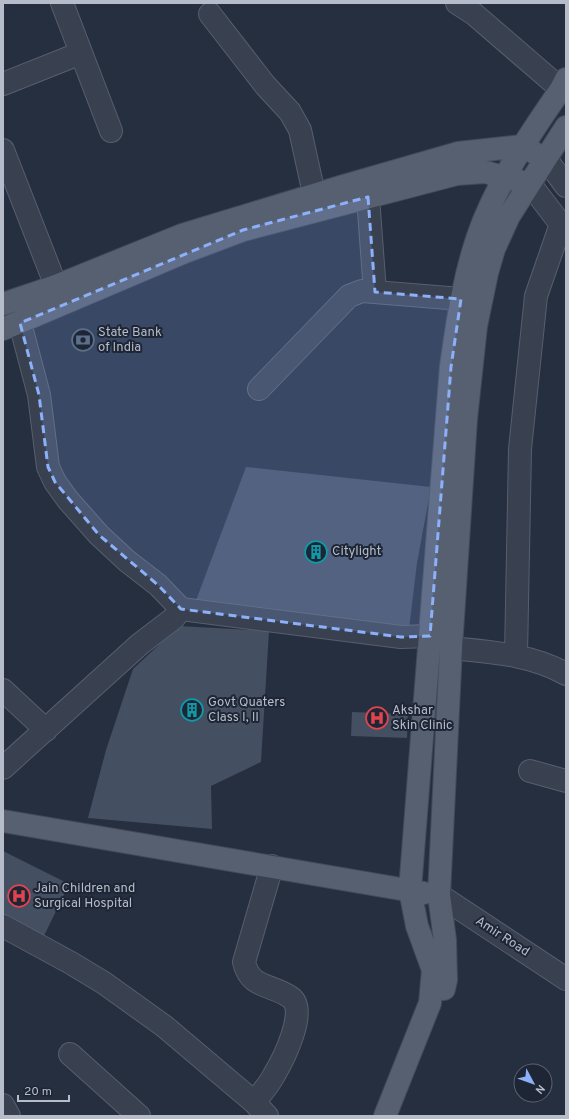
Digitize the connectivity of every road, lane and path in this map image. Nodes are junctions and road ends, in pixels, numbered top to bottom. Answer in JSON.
{"nodes":[{"id":1,"x":62,"y":3,"type":"edge"},
{"id":2,"x":470,"y":7,"type":"edge"},
{"id":3,"x":210,"y":14,"type":"dead end"},
{"id":4,"x":81,"y":53,"type":"junction"},
{"id":5,"x":3,"y":84,"type":"edge"},
{"id":6,"x":564,"y":84,"type":"edge"},
{"id":7,"x":566,"y":127,"type":"edge"},
{"id":8,"x":111,"y":131,"type":"dead end"},
{"id":9,"x":522,"y":146,"type":"junction"},
{"id":10,"x":3,"y":150,"type":"edge"},
{"id":11,"x":546,"y":159,"type":"junction"},
{"id":12,"x":505,"y":176,"type":"junction"},
{"id":13,"x":530,"y":184,"type":"junction"},
{"id":14,"x":566,"y":186,"type":"edge"},
{"id":15,"x":314,"y":194,"type":"junction"},
{"id":16,"x":368,"y":197,"type":"junction"},
{"id":17,"x":563,"y":227,"type":"edge"},
{"id":18,"x":56,"y":286,"type":"junction"},
{"id":19,"x":375,"y":292,"type":"junction"},
{"id":20,"x":461,"y":299,"type":"junction"},
{"id":21,"x":3,"y":304,"type":"edge"},
{"id":22,"x":11,"y":326,"type":"edge"},
{"id":23,"x":259,"y":389,"type":"dead end"},
{"id":24,"x":181,"y":609,"type":"junction"},
{"id":25,"x":430,"y":636,"type":"junction"},
{"id":26,"x":451,"y":648,"type":"junction"},
{"id":27,"x":516,"y":655,"type":"junction"},
{"id":28,"x":566,"y":674,"type":"edge"},
{"id":29,"x":3,"y":690,"type":"edge"},
{"id":30,"x":46,"y":730,"type":"junction"},
{"id":31,"x":3,"y":768,"type":"edge"},
{"id":32,"x":530,"y":771,"type":"dead end"},
{"id":33,"x":566,"y":781,"type":"edge"},
{"id":34,"x":3,"y":821,"type":"edge"},
{"id":35,"x":272,"y":866,"type":"junction"},
{"id":36,"x":410,"y":890,"type":"junction"},
{"id":37,"x":439,"y":895,"type":"junction"},
{"id":38,"x":3,"y":926,"type":"edge"},
{"id":39,"x":566,"y":979,"type":"edge"},
{"id":40,"x":70,"y":1054,"type":"dead end"},
{"id":41,"x":3,"y":1105,"type":"edge"},
{"id":42,"x":261,"y":1109,"type":"edge"},
{"id":43,"x":9,"y":1116,"type":"edge"},
{"id":44,"x":139,"y":1116,"type":"edge"},
{"id":45,"x":385,"y":1116,"type":"edge"},
{"id":46,"x":398,"y":1116,"type":"edge"}],
"edges":[{"from":1,"to":4,"type":"street"},
{"from":2,"to":6,"type":"street"},
{"from":3,"to":15,"type":"street"},
{"from":4,"to":5,"type":"street"},
{"from":4,"to":8,"type":"street"},
{"from":6,"to":9,"type":"main road"},
{"from":7,"to":11,"type":"main road"},
{"from":9,"to":11,"type":"main road"},
{"from":9,"to":12,"type":"main road"},
{"from":9,"to":15,"type":"main road"},
{"from":10,"to":18,"type":"street"},
{"from":11,"to":13,"type":"main road"},
{"from":11,"to":14,"type":"street"},
{"from":12,"to":13,"type":"main road"},
{"from":12,"to":16,"type":"main road"},
{"from":12,"to":20,"type":"main road"},
{"from":13,"to":17,"type":"street"},
{"from":13,"to":26,"type":"main road"},
{"from":15,"to":18,"type":"main road"},
{"from":16,"to":19,"type":"street"},
{"from":16,"to":22,"type":"main road"},
{"from":17,"to":27,"type":"street"},
{"from":18,"to":21,"type":"main road"},
{"from":19,"to":20,"type":"street"},
{"from":19,"to":23,"type":"street"},
{"from":20,"to":25,"type":"main road"},
{"from":22,"to":24,"type":"street"},
{"from":24,"to":25,"type":"street"},
{"from":24,"to":30,"type":"street"},
{"from":25,"to":36,"type":"main road"},
{"from":26,"to":27,"type":"street"},
{"from":26,"to":37,"type":"main road"},
{"from":27,"to":28,"type":"street"},
{"from":29,"to":30,"type":"street"},
{"from":30,"to":31,"type":"street"},
{"from":32,"to":33,"type":"street"},
{"from":34,"to":35,"type":"main road"},
{"from":35,"to":36,"type":"main road"},
{"from":35,"to":42,"type":"street"},
{"from":36,"to":37,"type":"main road"},
{"from":36,"to":45,"type":"main road"},
{"from":37,"to":39,"type":"street","name":"Amir Road"},
{"from":37,"to":46,"type":"main road"},
{"from":38,"to":42,"type":"street"},
{"from":40,"to":44,"type":"street"},
{"from":41,"to":43,"type":"street"}]}
